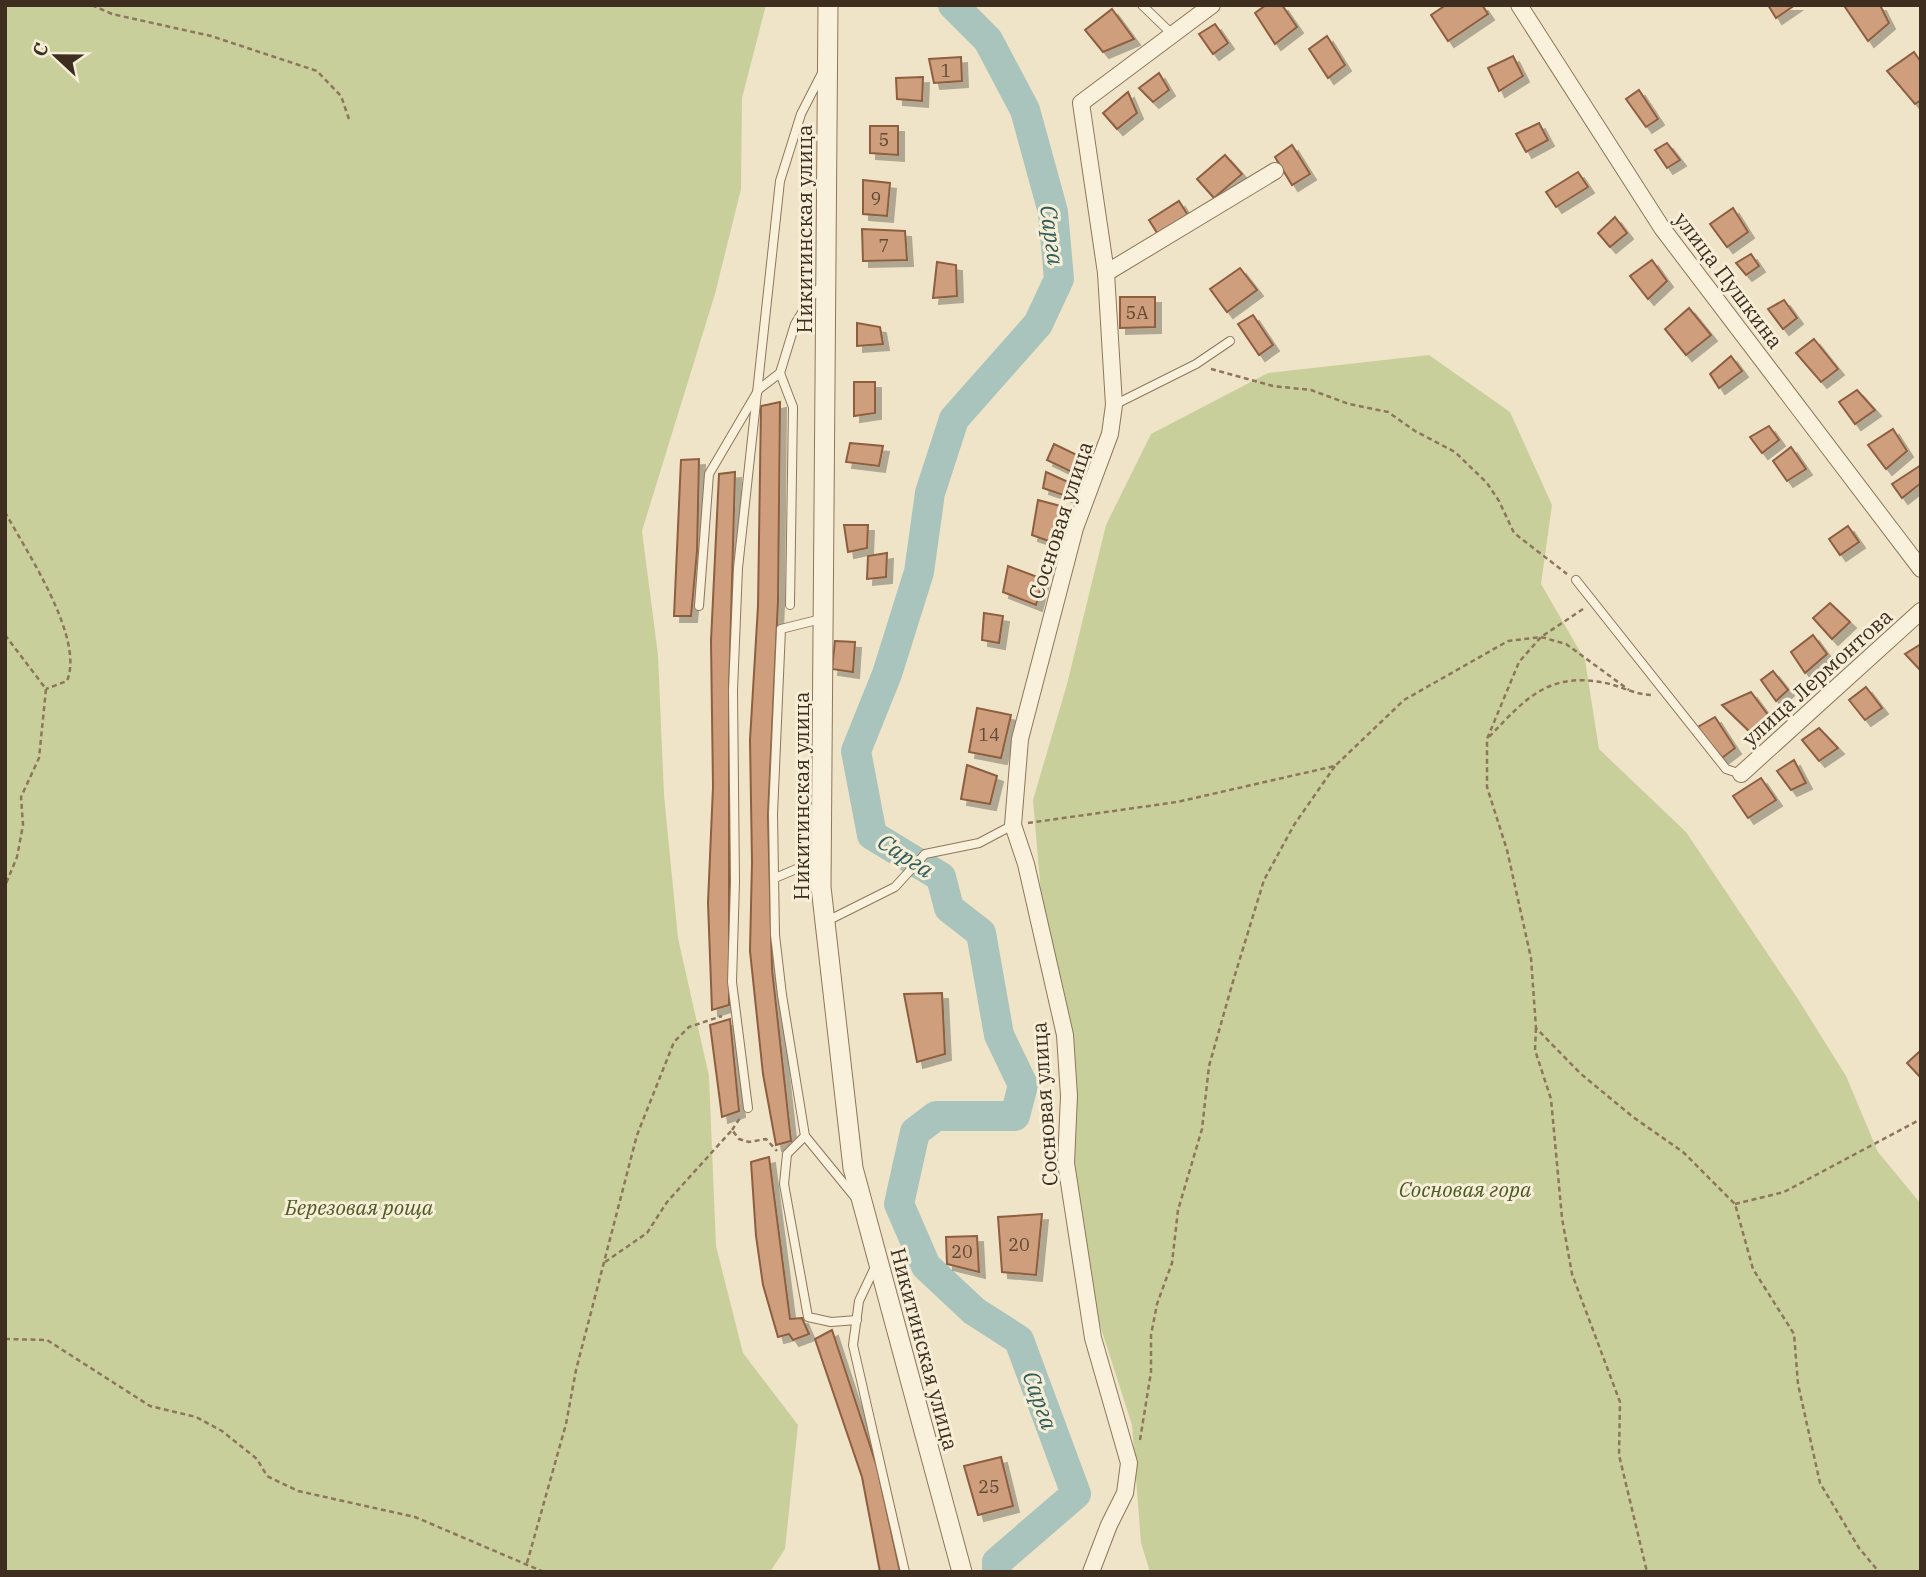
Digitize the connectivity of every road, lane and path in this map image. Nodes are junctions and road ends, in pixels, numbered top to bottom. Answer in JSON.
{"nodes":[{"id":1,"x":92,"y":5,"type":"edge"},
{"id":2,"x":828,"y":5,"type":"edge"},
{"id":3,"x":1142,"y":5,"type":"edge"},
{"id":4,"x":1212,"y":5,"type":"edge"},
{"id":5,"x":1520,"y":5,"type":"edge"},
{"id":6,"x":1172,"y":34,"type":"junction"},
{"id":7,"x":828,"y":61,"type":"junction"},
{"id":8,"x":349,"y":122,"type":"dead end"},
{"id":9,"x":1275,"y":171,"type":"dead end"},
{"id":10,"x":1106,"y":273,"type":"junction"},
{"id":11,"x":827,"y":280,"type":"junction"},
{"id":12,"x":1230,"y":341,"type":"dead end"},
{"id":13,"x":1196,"y":364,"type":"junction"},
{"id":14,"x":780,"y":373,"type":"junction"},
{"id":15,"x":759,"y":389,"type":"junction"},
{"id":16,"x":1114,"y":405,"type":"junction"},
{"id":17,"x":5,"y":512,"type":"edge"},
{"id":18,"x":1921,"y":569,"type":"edge"},
{"id":19,"x":1576,"y":580,"type":"joint"},
{"id":20,"x":1595,"y":601,"type":"junction"},
{"id":21,"x":790,"y":605,"type":"dead end"},
{"id":22,"x":699,"y":606,"type":"dead end"},
{"id":23,"x":1921,"y":611,"type":"edge"},
{"id":24,"x":824,"y":618,"type":"junction"},
{"id":25,"x":5,"y":635,"type":"edge"},
{"id":26,"x":1541,"y":637,"type":"junction"},
{"id":27,"x":46,"y":689,"type":"junction"},
{"id":28,"x":1629,"y":690,"type":"junction"},
{"id":29,"x":1664,"y":694,"type":"junction"},
{"id":30,"x":1487,"y":739,"type":"junction"},
{"id":31,"x":1335,"y":766,"type":"junction"},
{"id":32,"x":1741,"y":774,"type":"joint"},
{"id":33,"x":1013,"y":825,"type":"junction"},
{"id":34,"x":821,"y":859,"type":"junction"},
{"id":35,"x":775,"y":878,"type":"junction"},
{"id":36,"x":5,"y":886,"type":"edge"},
{"id":37,"x":825,"y":922,"type":"junction"},
{"id":38,"x":735,"y":1011,"type":"junction"},
{"id":39,"x":1536,"y":1028,"type":"junction"},
{"id":40,"x":747,"y":1108,"type":"dead end"},
{"id":41,"x":1921,"y":1119,"type":"edge"},
{"id":42,"x":805,"y":1136,"type":"junction"},
{"id":43,"x":787,"y":1154,"type":"junction"},
{"id":44,"x":1735,"y":1204,"type":"junction"},
{"id":45,"x":863,"y":1206,"type":"junction"},
{"id":46,"x":878,"y":1261,"type":"junction"},
{"id":47,"x":605,"y":1262,"type":"junction"},
{"id":48,"x":857,"y":1320,"type":"junction"},
{"id":49,"x":5,"y":1339,"type":"edge"},
{"id":50,"x":1129,"y":1463,"type":"junction"},
{"id":51,"x":527,"y":1563,"type":"junction"},
{"id":52,"x":544,"y":1572,"type":"edge"},
{"id":53,"x":905,"y":1572,"type":"edge"},
{"id":54,"x":962,"y":1572,"type":"edge"},
{"id":55,"x":1091,"y":1572,"type":"edge"},
{"id":56,"x":1647,"y":1572,"type":"edge"},
{"id":57,"x":1879,"y":1572,"type":"edge"}],
"edges":[{"from":1,"to":8,"type":"path"},
{"from":2,"to":7,"type":"street","name":"Никитинская улица"},
{"from":3,"to":6,"type":"lane"},
{"from":4,"to":6,"type":"street"},
{"from":5,"to":18,"type":"street","name":"улица Пушкина"},
{"from":6,"to":10,"type":"street","name":"Сосновая улица"},
{"from":7,"to":11,"type":"street","name":"Никитинская улица"},
{"from":7,"to":15,"type":"lane"},
{"from":9,"to":10,"type":"street"},
{"from":10,"to":16,"type":"street","name":"Сосновая улица"},
{"from":11,"to":14,"type":"lane"},
{"from":11,"to":24,"type":"street","name":"Никитинская улица"},
{"from":12,"to":13,"type":"lane"},
{"from":13,"to":16,"type":"lane"},
{"from":13,"to":19,"type":"path"},
{"from":14,"to":15,"type":"lane"},
{"from":14,"to":21,"type":"lane"},
{"from":15,"to":22,"type":"lane"},
{"from":15,"to":38,"type":"lane"},
{"from":16,"to":33,"type":"street","name":"Сосновая улица"},
{"from":17,"to":27,"type":"path"},
{"from":19,"to":20,"type":"lane"},
{"from":20,"to":26,"type":"path"},
{"from":20,"to":29,"type":"lane"},
{"from":23,"to":32,"type":"street","name":"улица Лермонтова"},
{"from":24,"to":34,"type":"street","name":"Никитинская улица"},
{"from":24,"to":35,"type":"lane"},
{"from":25,"to":27,"type":"path"},
{"from":26,"to":28,"type":"path"},
{"from":26,"to":30,"type":"path"},
{"from":26,"to":31,"type":"path"},
{"from":27,"to":36,"type":"path"},
{"from":28,"to":29,"type":"path"},
{"from":28,"to":30,"type":"path"},
{"from":29,"to":32,"type":"lane"},
{"from":30,"to":39,"type":"path"},
{"from":31,"to":33,"type":"path"},
{"from":31,"to":50,"type":"path"},
{"from":33,"to":37,"type":"lane"},
{"from":33,"to":50,"type":"street","name":"Сосновая улица"},
{"from":34,"to":35,"type":"lane"},
{"from":34,"to":37,"type":"street","name":"Никитинская улица"},
{"from":35,"to":42,"type":"lane"},
{"from":37,"to":45,"type":"street","name":"Никитинская улица"},
{"from":38,"to":40,"type":"lane"},
{"from":38,"to":47,"type":"path"},
{"from":39,"to":44,"type":"path"},
{"from":39,"to":56,"type":"path"},
{"from":41,"to":44,"type":"path"},
{"from":42,"to":43,"type":"lane"},
{"from":42,"to":45,"type":"lane"},
{"from":43,"to":47,"type":"path"},
{"from":43,"to":48,"type":"lane"},
{"from":44,"to":57,"type":"path"},
{"from":45,"to":46,"type":"street","name":"Никитинская улица"},
{"from":46,"to":48,"type":"lane"},
{"from":46,"to":54,"type":"street","name":"Никитинская улица"},
{"from":47,"to":51,"type":"path"},
{"from":48,"to":53,"type":"lane"},
{"from":49,"to":51,"type":"path"},
{"from":50,"to":55,"type":"street"},
{"from":51,"to":52,"type":"path"}]}
